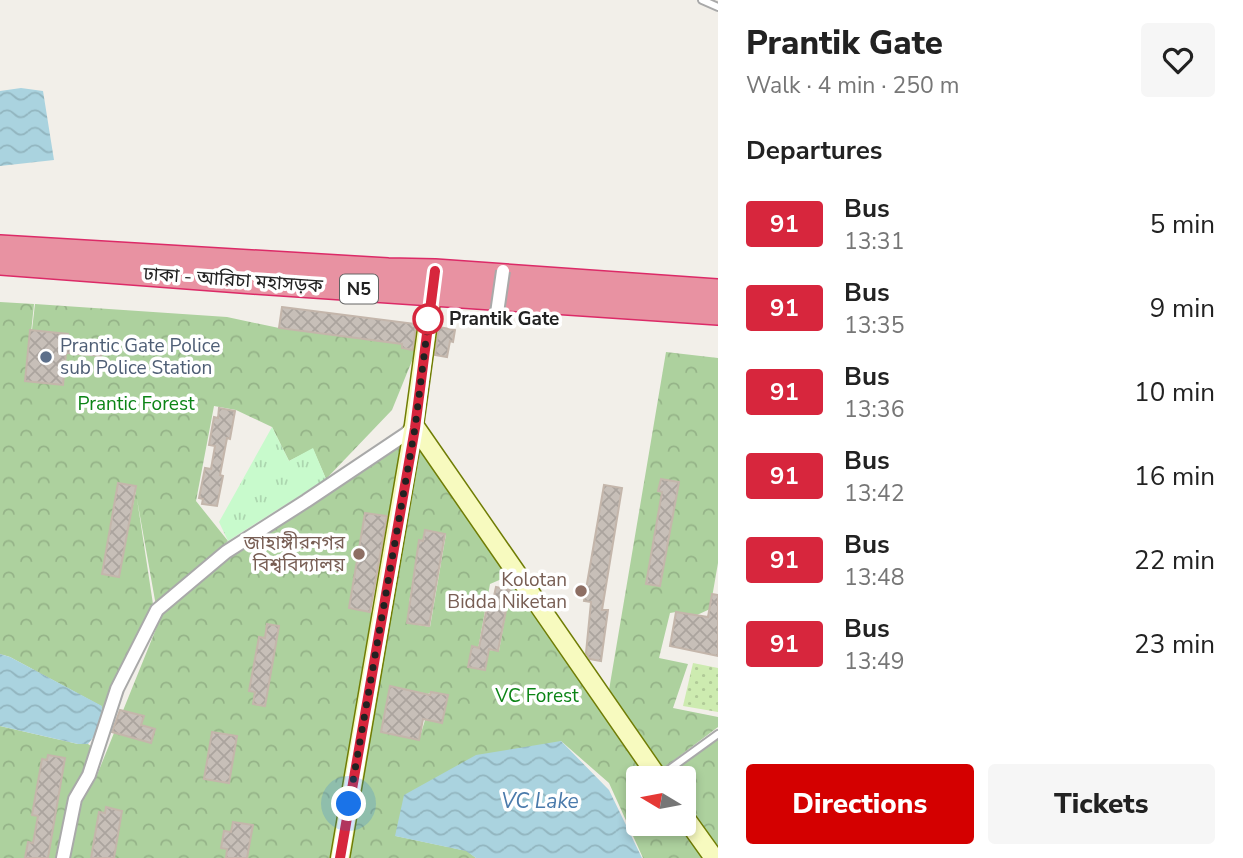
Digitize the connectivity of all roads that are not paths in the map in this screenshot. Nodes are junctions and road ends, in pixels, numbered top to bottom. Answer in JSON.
{"nodes":[{"id":1,"x":702,"y":0,"type":"edge"},
{"id":2,"x":718,"y":6,"type":"edge"},
{"id":3,"x":0,"y":247,"type":"edge"},
{"id":4,"x":0,"y":263,"type":"edge"},
{"id":5,"x":503,"y":271,"type":"dead end"},
{"id":6,"x":433,"y":283,"type":"junction"},
{"id":7,"x":718,"y":291,"type":"edge"},
{"id":8,"x":497,"y":313,"type":"dead end"},
{"id":9,"x":718,"y":313,"type":"edge"},
{"id":10,"x":414,"y":425,"type":"junction"},
{"id":11,"x":718,"y":734,"type":"edge"},
{"id":12,"x":650,"y":766,"type":"edge"},
{"id":13,"x":674,"y":766,"type":"edge"},
{"id":14,"x":696,"y":833,"type":"edge"},
{"id":15,"x":63,"y":856,"type":"edge"},
{"id":16,"x":340,"y":858,"type":"edge"},
{"id":17,"x":714,"y":858,"type":"edge"}],
"edges":[{"from":1,"to":2,"type":"lane"},
{"from":3,"to":6,"type":"highway","name":"ঢাকা - আরিচা মহাসড়ক","number":"N5"},
{"from":4,"to":6,"type":"highway","name":"ঢাকা - আরিচা মহাসড়ক","number":"N5"},
{"from":5,"to":8,"type":"street","bridge":true},
{"from":6,"to":7,"type":"highway","name":"ঢাকা - আরিচা মহাসড়ক","number":"N5"},
{"from":6,"to":9,"type":"highway","name":"ঢাকা - আরিচা মহাসড়ক","number":"N5"},
{"from":6,"to":10,"type":"street"},
{"from":10,"to":12,"type":"street"},
{"from":10,"to":15,"type":"street"},
{"from":10,"to":16,"type":"street"},
{"from":11,"to":13,"type":"lane"},
{"from":14,"to":17,"type":"street"}]}
